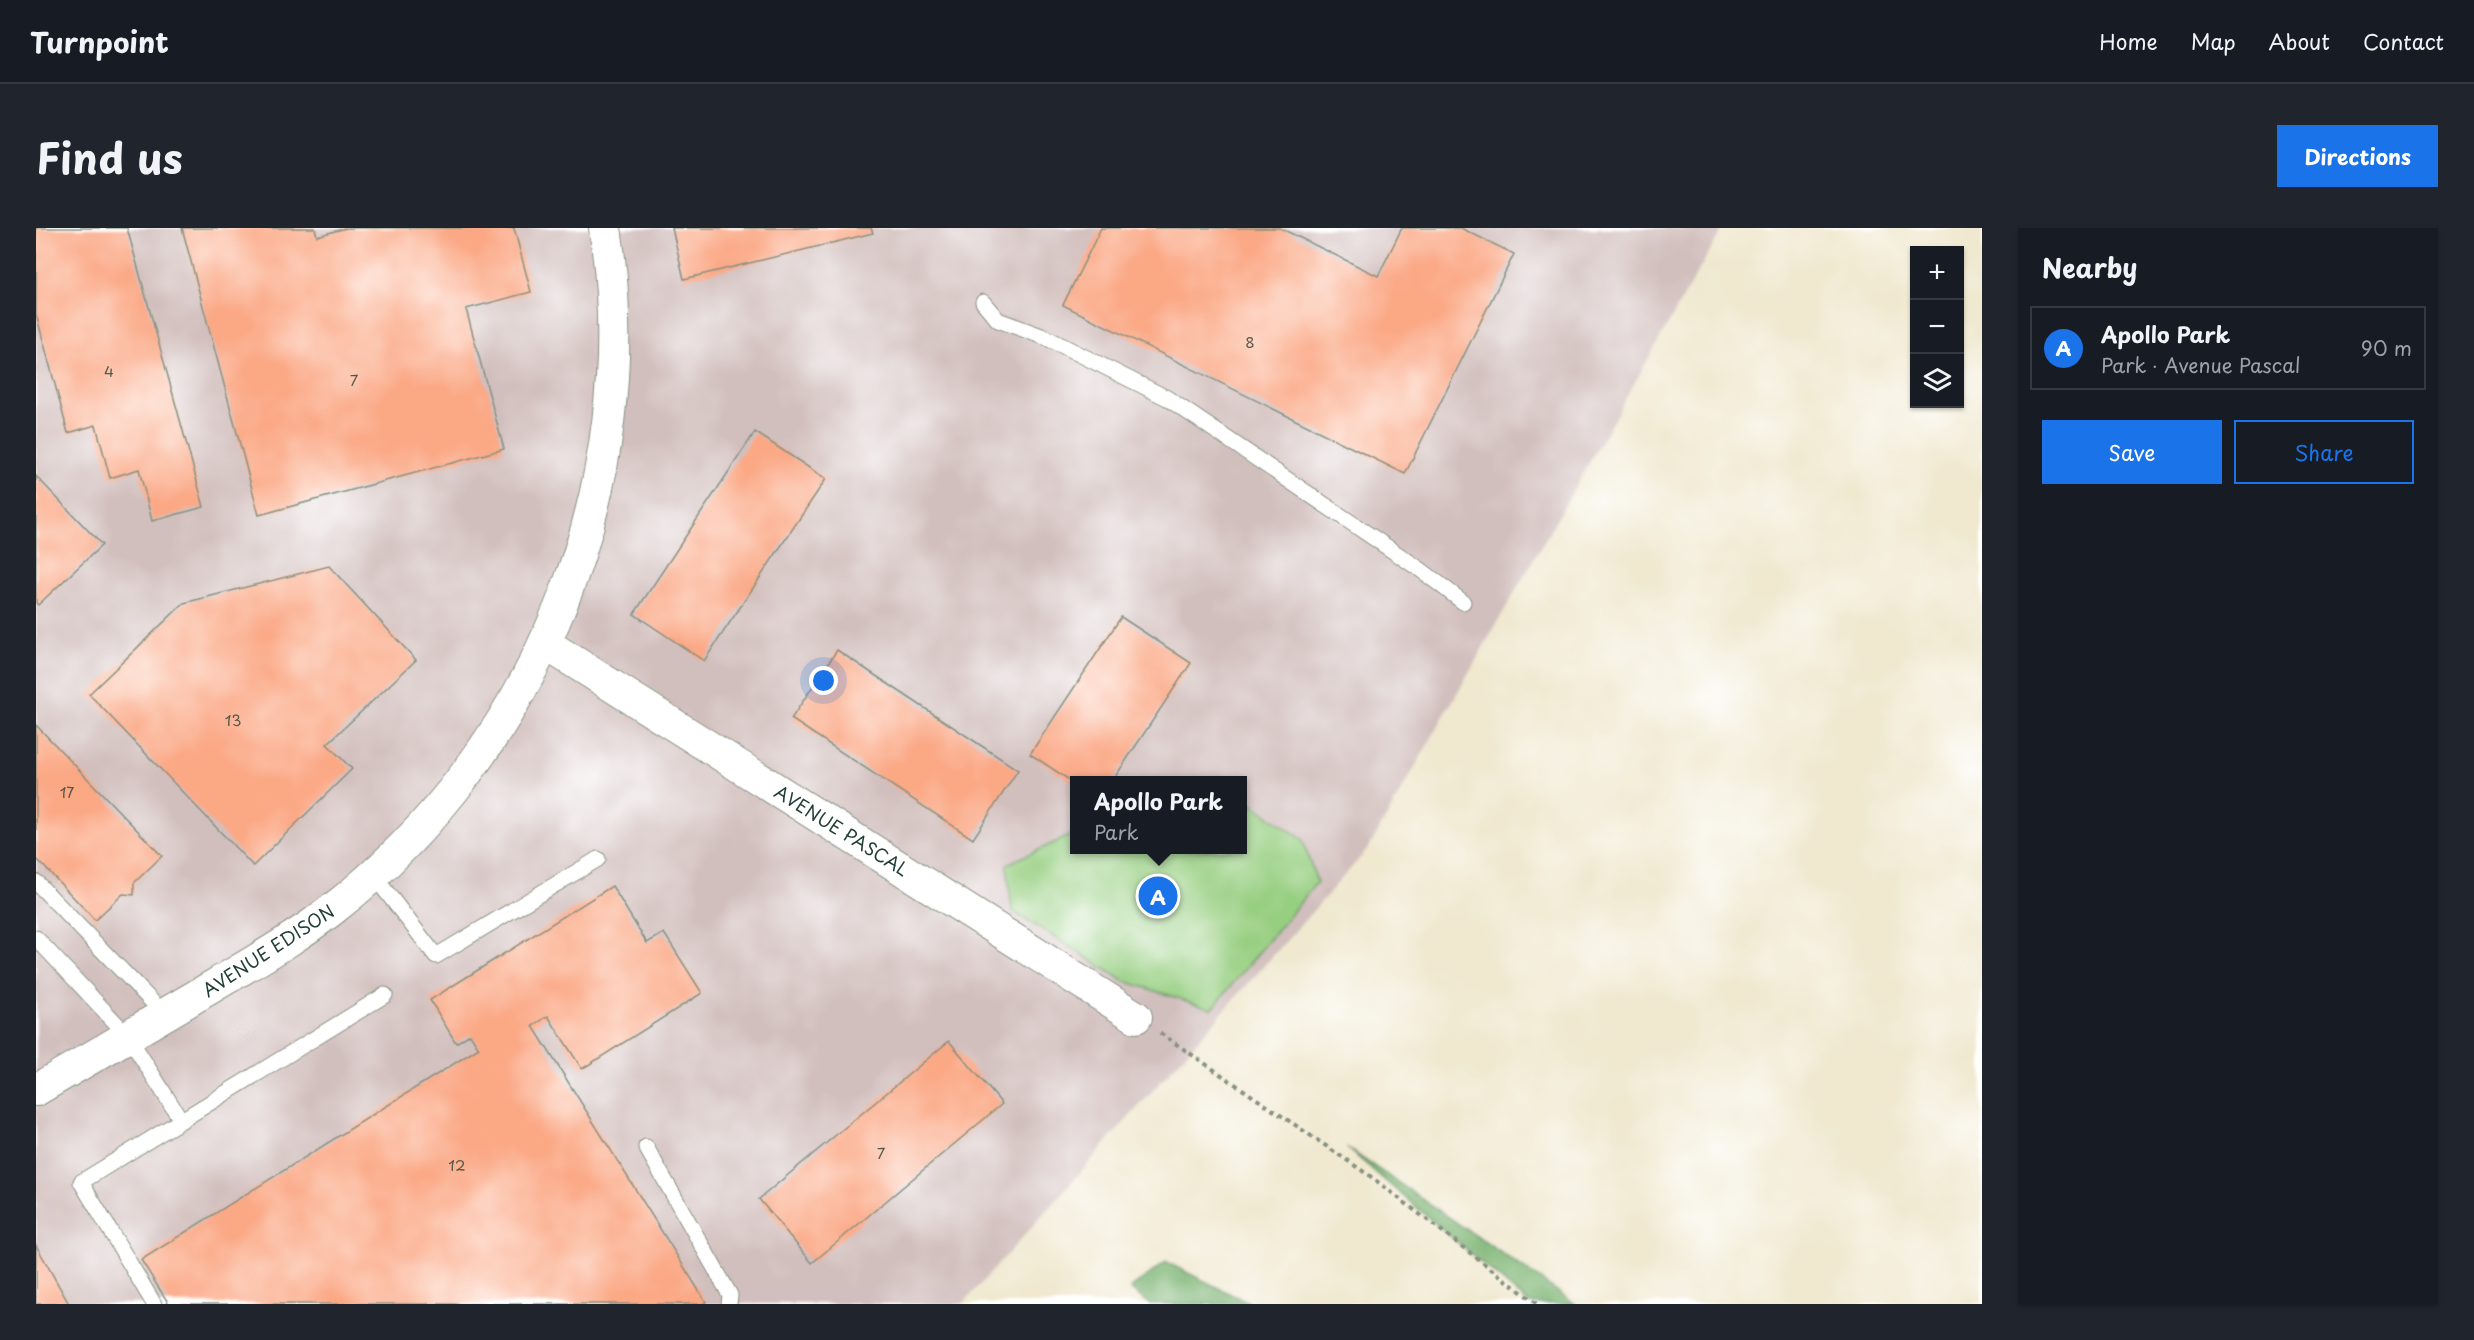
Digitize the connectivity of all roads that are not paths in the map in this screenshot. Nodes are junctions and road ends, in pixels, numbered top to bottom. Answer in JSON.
{"nodes":[{"id":1,"x":605,"y":228,"type":"edge"},
{"id":2,"x":983,"y":302,"type":"dead end"},
{"id":3,"x":1463,"y":602,"type":"dead end"},
{"id":4,"x":546,"y":644,"type":"junction"},
{"id":5,"x":598,"y":859,"type":"dead end"},
{"id":6,"x":374,"y":876,"type":"junction"},
{"id":7,"x":36,"y":882,"type":"edge"},
{"id":8,"x":36,"y":938,"type":"edge"},
{"id":9,"x":385,"y":995,"type":"dead end"},
{"id":10,"x":165,"y":1014,"type":"junction"},
{"id":11,"x":1136,"y":1017,"type":"road end"},
{"id":12,"x":128,"y":1036,"type":"junction"},
{"id":13,"x":36,"y":1090,"type":"edge"},
{"id":14,"x":181,"y":1120,"type":"junction"},
{"id":15,"x":646,"y":1147,"type":"dead end"},
{"id":16,"x":154,"y":1304,"type":"edge"},
{"id":17,"x":729,"y":1304,"type":"edge"}],
"edges":[{"from":1,"to":4,"type":"street","name":"AVENUE EDISON"},
{"from":2,"to":3,"type":"lane"},
{"from":4,"to":6,"type":"street","name":"AVENUE EDISON"},
{"from":4,"to":11,"type":"street","name":"AVENUE PASCAL"},
{"from":5,"to":6,"type":"lane"},
{"from":6,"to":10,"type":"street","name":"AVENUE EDISON"},
{"from":7,"to":10,"type":"lane"},
{"from":8,"to":12,"type":"lane"},
{"from":9,"to":14,"type":"lane"},
{"from":10,"to":12,"type":"street","name":"AVENUE EDISON"},
{"from":12,"to":13,"type":"street","name":"AVENUE EDISON"},
{"from":12,"to":14,"type":"lane"},
{"from":14,"to":16,"type":"lane"},
{"from":15,"to":17,"type":"lane"}]}
